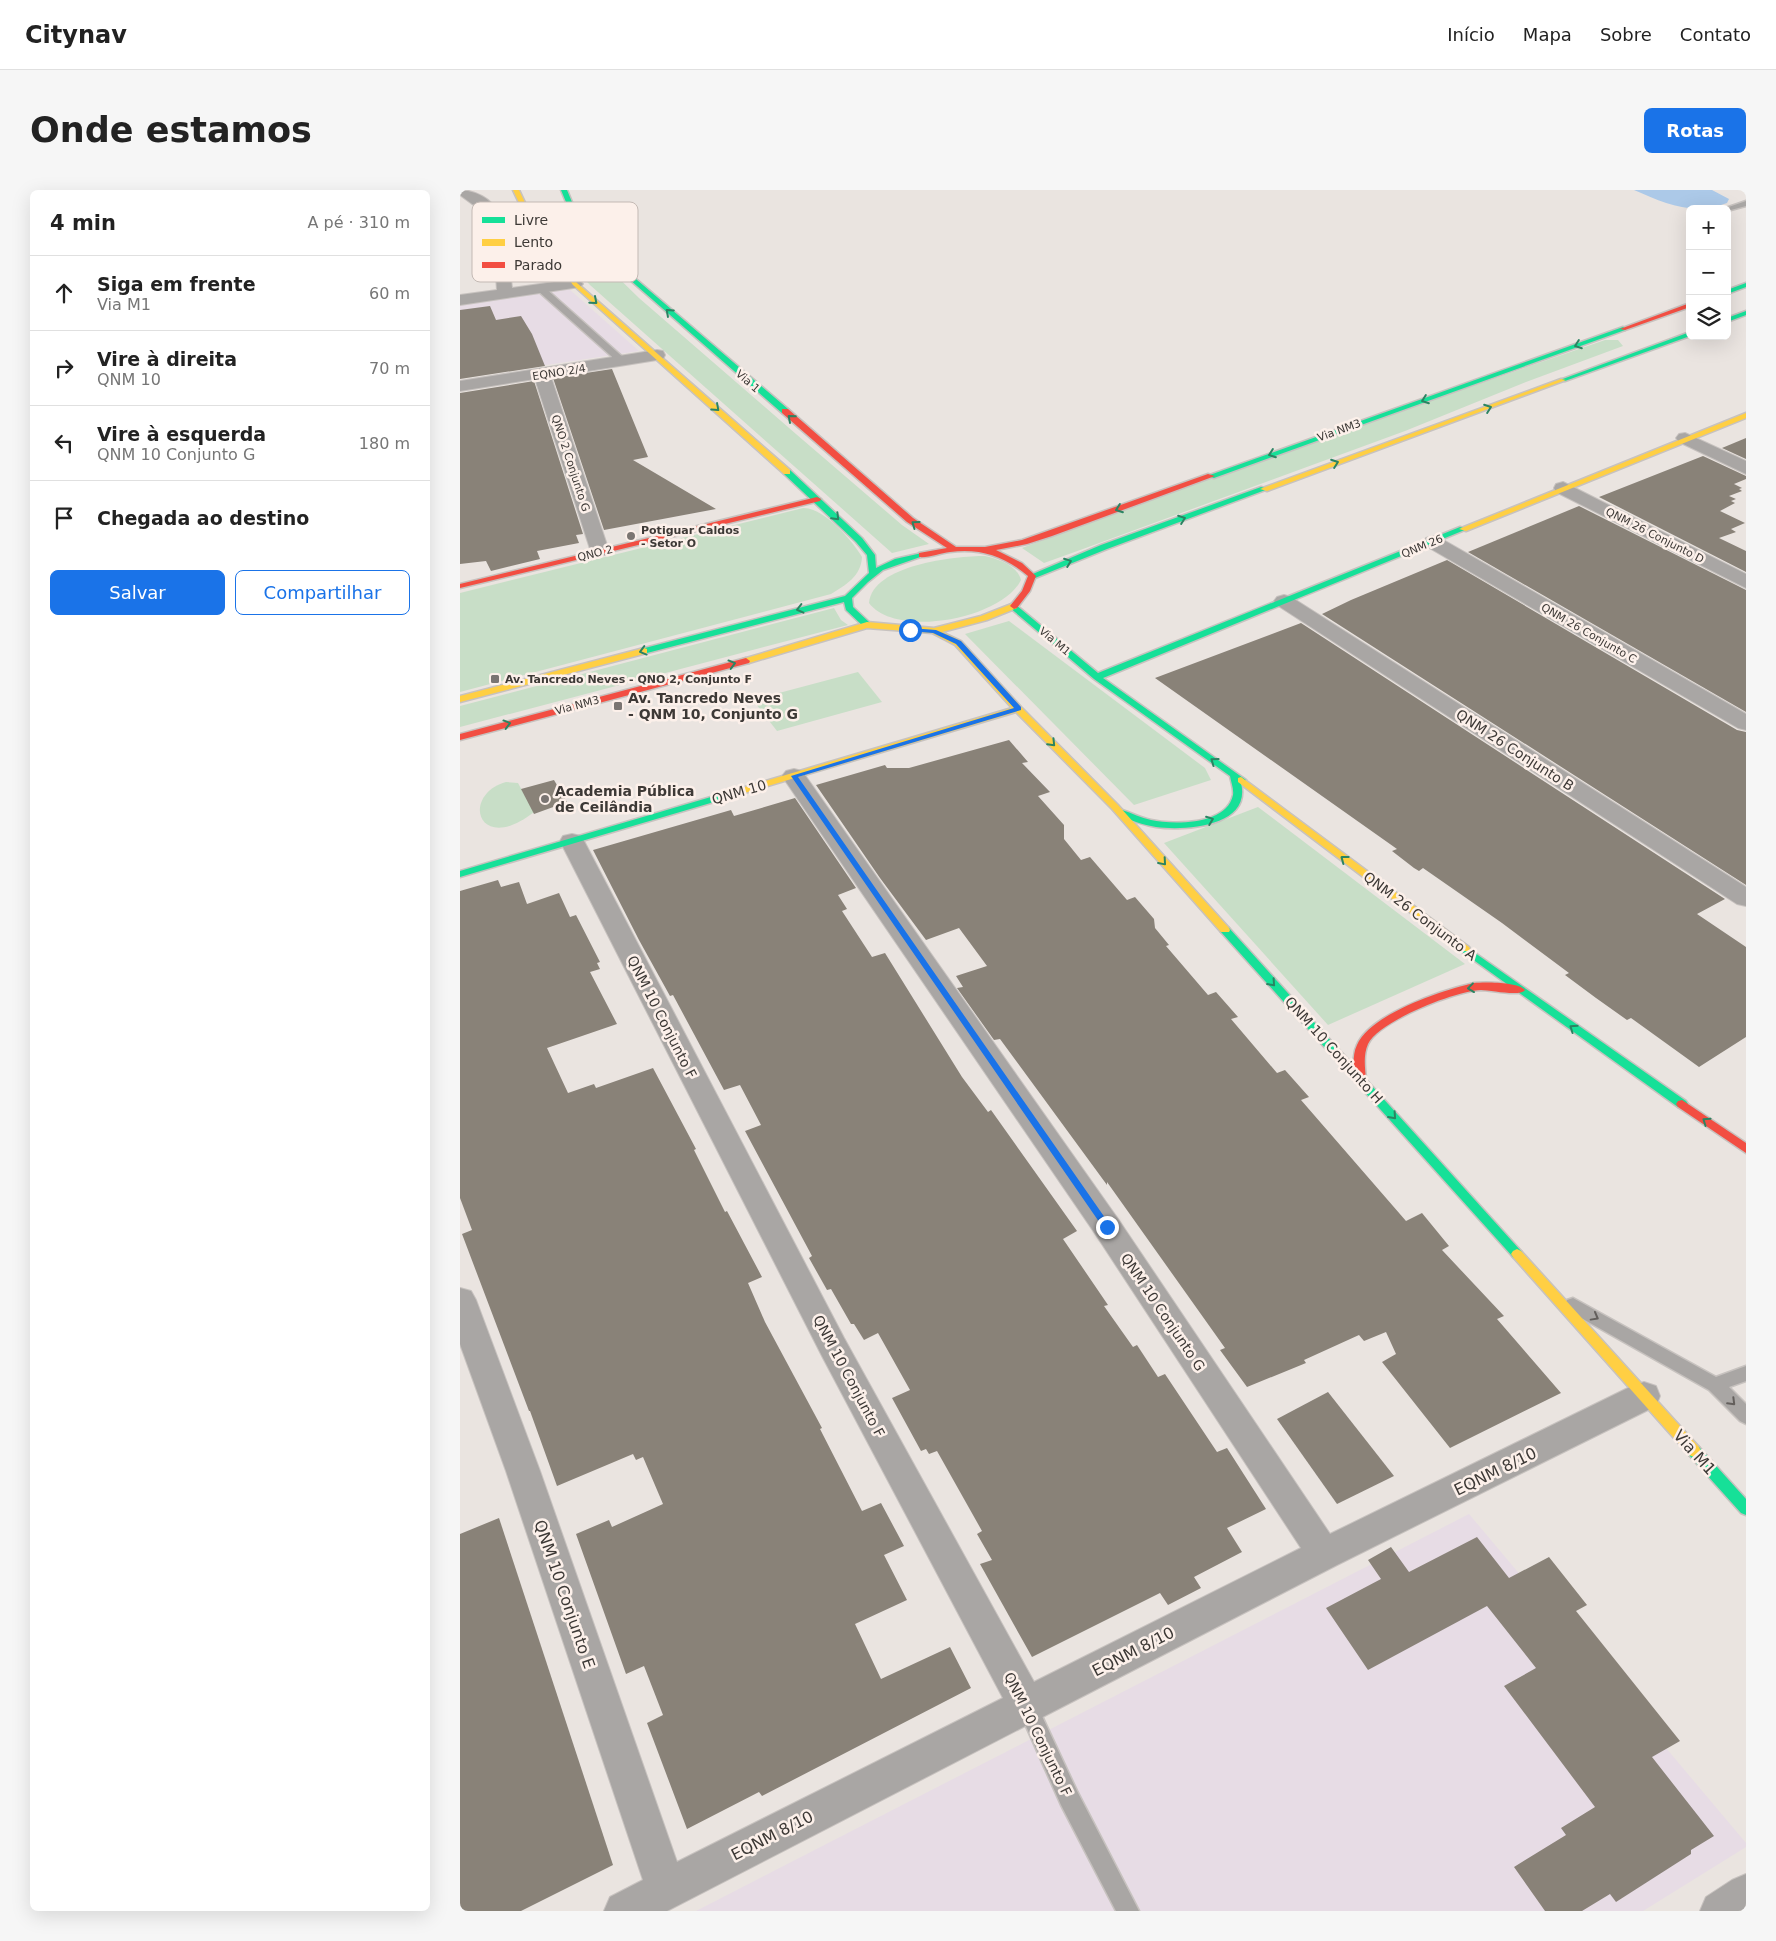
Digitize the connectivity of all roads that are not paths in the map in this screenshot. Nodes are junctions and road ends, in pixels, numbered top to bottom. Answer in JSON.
{"nodes":[{"id":1,"x":461,"y":190,"type":"edge"},
{"id":2,"x":516,"y":190,"type":"edge"},
{"id":3,"x":552,"y":190,"type":"edge"},
{"id":4,"x":564,"y":190,"type":"edge"},
{"id":5,"x":481,"y":202,"type":"edge"},
{"id":6,"x":521,"y":202,"type":"edge"},
{"id":7,"x":556,"y":202,"type":"edge"},
{"id":8,"x":569,"y":202,"type":"edge"},
{"id":9,"x":1746,"y":204,"type":"edge"},
{"id":10,"x":1731,"y":208,"type":"edge"},
{"id":11,"x":504,"y":282,"type":"edge"},
{"id":12,"x":527,"y":282,"type":"edge"},
{"id":13,"x":636,"y":282,"type":"edge"},
{"id":14,"x":574,"y":284,"type":"joint"},
{"id":15,"x":1746,"y":285,"type":"edge"},
{"id":16,"x":541,"y":289,"type":"junction"},
{"id":17,"x":1731,"y":291,"type":"edge"},
{"id":18,"x":506,"y":293,"type":"junction"},
{"id":19,"x":460,"y":300,"type":"edge"},
{"id":20,"x":1686,"y":306,"type":"edge"},
{"id":21,"x":1746,"y":313,"type":"edge"},
{"id":22,"x":1731,"y":319,"type":"edge"},
{"id":23,"x":1647,"y":320,"type":"junction"},
{"id":24,"x":1604,"y":336,"type":"junction"},
{"id":25,"x":1686,"y":336,"type":"edge"},
{"id":26,"x":1638,"y":353,"type":"junction"},
{"id":27,"x":657,"y":355,"type":"junction"},
{"id":28,"x":622,"y":361,"type":"junction"},
{"id":29,"x":542,"y":375,"type":"junction"},
{"id":30,"x":460,"y":386,"type":"edge"},
{"id":31,"x":1746,"y":415,"type":"edge"},
{"id":32,"x":1684,"y":438,"type":"junction"},
{"id":33,"x":1746,"y":468,"type":"edge"},
{"id":34,"x":1564,"y":488,"type":"junction"},
{"id":35,"x":817,"y":499,"type":"junction"},
{"id":36,"x":1433,"y":542,"type":"junction"},
{"id":37,"x":988,"y":549,"type":"junction"},
{"id":38,"x":956,"y":550,"type":"junction"},
{"id":39,"x":599,"y":551,"type":"junction"},
{"id":40,"x":872,"y":572,"type":"junction"},
{"id":41,"x":1032,"y":576,"type":"junction"},
{"id":42,"x":1746,"y":582,"type":"edge"},
{"id":43,"x":460,"y":586,"type":"edge"},
{"id":44,"x":848,"y":598,"type":"junction"},
{"id":45,"x":1284,"y":601,"type":"junction"},
{"id":46,"x":1013,"y":607,"type":"junction"},
{"id":47,"x":867,"y":625,"type":"junction"},
{"id":48,"x":934,"y":631,"type":"junction"},
{"id":49,"x":1098,"y":677,"type":"junction"},
{"id":50,"x":460,"y":699,"type":"edge"},
{"id":51,"x":1018,"y":709,"type":"junction"},
{"id":52,"x":1746,"y":723,"type":"edge"},
{"id":53,"x":460,"y":737,"type":"edge"},
{"id":54,"x":1234,"y":775,"type":"junction"},
{"id":55,"x":794,"y":776,"type":"junction"},
{"id":56,"x":1115,"y":807,"type":"junction"},
{"id":57,"x":572,"y":841,"type":"junction"},
{"id":58,"x":460,"y":874,"type":"edge"},
{"id":59,"x":1746,"y":898,"type":"edge"},
{"id":60,"x":1520,"y":990,"type":"junction"},
{"id":61,"x":1360,"y":1079,"type":"junction"},
{"id":62,"x":1746,"y":1149,"type":"edge"},
{"id":63,"x":1552,"y":1293,"type":"junction"},
{"id":64,"x":460,"y":1300,"type":"edge"},
{"id":65,"x":1746,"y":1373,"type":"edge"},
{"id":66,"x":1715,"y":1385,"type":"junction"},
{"id":67,"x":1644,"y":1396,"type":"junction"},
{"id":68,"x":1746,"y":1416,"type":"edge"},
{"id":69,"x":1746,"y":1509,"type":"edge"},
{"id":70,"x":1324,"y":1554,"type":"junction"},
{"id":71,"x":1027,"y":1706,"type":"junction"},
{"id":72,"x":666,"y":1889,"type":"junction"},
{"id":73,"x":1746,"y":1894,"type":"edge"},
{"id":74,"x":624,"y":1911,"type":"edge"},
{"id":75,"x":1128,"y":1911,"type":"edge"},
{"id":76,"x":1720,"y":1911,"type":"edge"}],
"edges":[{"from":1,"to":5,"type":"street"},
{"from":2,"to":6,"type":"main road"},
{"from":3,"to":7,"type":"main road"},
{"from":4,"to":8,"type":"main road","name":"Via 1"},
{"from":9,"to":10,"type":"lane"},
{"from":11,"to":18,"type":"street"},
{"from":12,"to":16,"type":"street"},
{"from":38,"to":13,"type":"main road","name":"Via 1","one_way":true},
{"from":14,"to":16,"type":"street"},
{"from":14,"to":27,"type":"main road","one_way":true},
{"from":15,"to":17,"type":"main road"},
{"from":16,"to":18,"type":"street"},
{"from":16,"to":28,"type":"lane"},
{"from":18,"to":19,"type":"street"},
{"from":20,"to":23,"type":"main road","name":"Via NM3"},
{"from":21,"to":22,"type":"main road"},
{"from":23,"to":24,"type":"main road","name":"Via NM3"},
{"from":23,"to":25,"type":"main road"},
{"from":24,"to":26,"type":"main road"},
{"from":24,"to":37,"type":"main road","name":"Via NM3","one_way":true},
{"from":25,"to":26,"type":"main road"},
{"from":41,"to":26,"type":"main road","one_way":true},
{"from":27,"to":28,"type":"street","name":"EQNO 2/4"},
{"from":27,"to":35,"type":"main road","one_way":true},
{"from":28,"to":29,"type":"street","name":"EQNO 2/4"},
{"from":29,"to":30,"type":"street","name":"EQNO 2/4"},
{"from":29,"to":39,"type":"street","name":"QNO 2 Conjunto G"},
{"from":31,"to":32,"type":"main road","name":"QNM 26"},
{"from":32,"to":33,"type":"street"},
{"from":32,"to":34,"type":"main road","name":"QNM 26"},
{"from":34,"to":36,"type":"main road","name":"QNM 26"},
{"from":34,"to":42,"type":"street","name":"QNM 26 Conjunto D"},
{"from":35,"to":39,"type":"main road","name":"QNO 2"},
{"from":35,"to":40,"type":"main road","one_way":true},
{"from":36,"to":45,"type":"main road","name":"QNM 26"},
{"from":36,"to":52,"type":"street","name":"QNM 26 Conjunto C"},
{"from":37,"to":38,"type":"main road"},
{"from":37,"to":41,"type":"main road"},
{"from":38,"to":40,"type":"main road"},
{"from":39,"to":43,"type":"main road","name":"QNO 2"},
{"from":40,"to":44,"type":"main road"},
{"from":41,"to":46,"type":"main road"},
{"from":44,"to":47,"type":"main road"},
{"from":44,"to":50,"type":"main road","one_way":true},
{"from":45,"to":49,"type":"main road","name":"QNM 26"},
{"from":45,"to":59,"type":"street","name":"QNM 26 Conjunto B"},
{"from":46,"to":48,"type":"main road"},
{"from":46,"to":49,"type":"main road","name":"Via M1"},
{"from":47,"to":48,"type":"main road"},
{"from":53,"to":47,"type":"main road","name":"Via NM3","one_way":true},
{"from":48,"to":51,"type":"main road"},
{"from":54,"to":49,"type":"main road","name":"QNM 26 Conjunto A","one_way":true},
{"from":51,"to":55,"type":"main road","name":"QNM 10"},
{"from":51,"to":56,"type":"main road","name":"QNM 10 Conjunto H","one_way":true},
{"from":56,"to":54,"type":"main road","one_way":true},
{"from":60,"to":54,"type":"main road","name":"QNM 26 Conjunto A","one_way":true},
{"from":55,"to":57,"type":"main road","name":"QNM 10"},
{"from":55,"to":70,"type":"street","name":"QNM 10 Conjunto G"},
{"from":56,"to":61,"type":"main road","name":"QNM 10 Conjunto H","one_way":true},
{"from":57,"to":58,"type":"main road","name":"QNM 10"},
{"from":57,"to":71,"type":"street","name":"QNM 10 Conjunto F"},
{"from":60,"to":61,"type":"main road","one_way":true},
{"from":62,"to":60,"type":"main road","name":"QNM 26 Conjunto A","one_way":true},
{"from":61,"to":63,"type":"main road","name":"QNM 10 Conjunto H","one_way":true},
{"from":63,"to":66,"type":"lane","one_way":true},
{"from":63,"to":67,"type":"main road","name":"QNM 10 Conjunto H"},
{"from":64,"to":72,"type":"street","name":"QNM 10 Conjunto E"},
{"from":65,"to":66,"type":"lane"},
{"from":66,"to":68,"type":"lane","one_way":true},
{"from":67,"to":69,"type":"main road","name":"Via M1"},
{"from":67,"to":70,"type":"street","name":"EQNM 8/10"},
{"from":70,"to":71,"type":"street","name":"EQNM 8/10"},
{"from":71,"to":72,"type":"street","name":"EQNM 8/10"},
{"from":71,"to":75,"type":"lane","name":"QNM 10 Conjunto F"},
{"from":72,"to":74,"type":"street","name":"EQNM 8/10"},
{"from":73,"to":76,"type":"street"}]}
